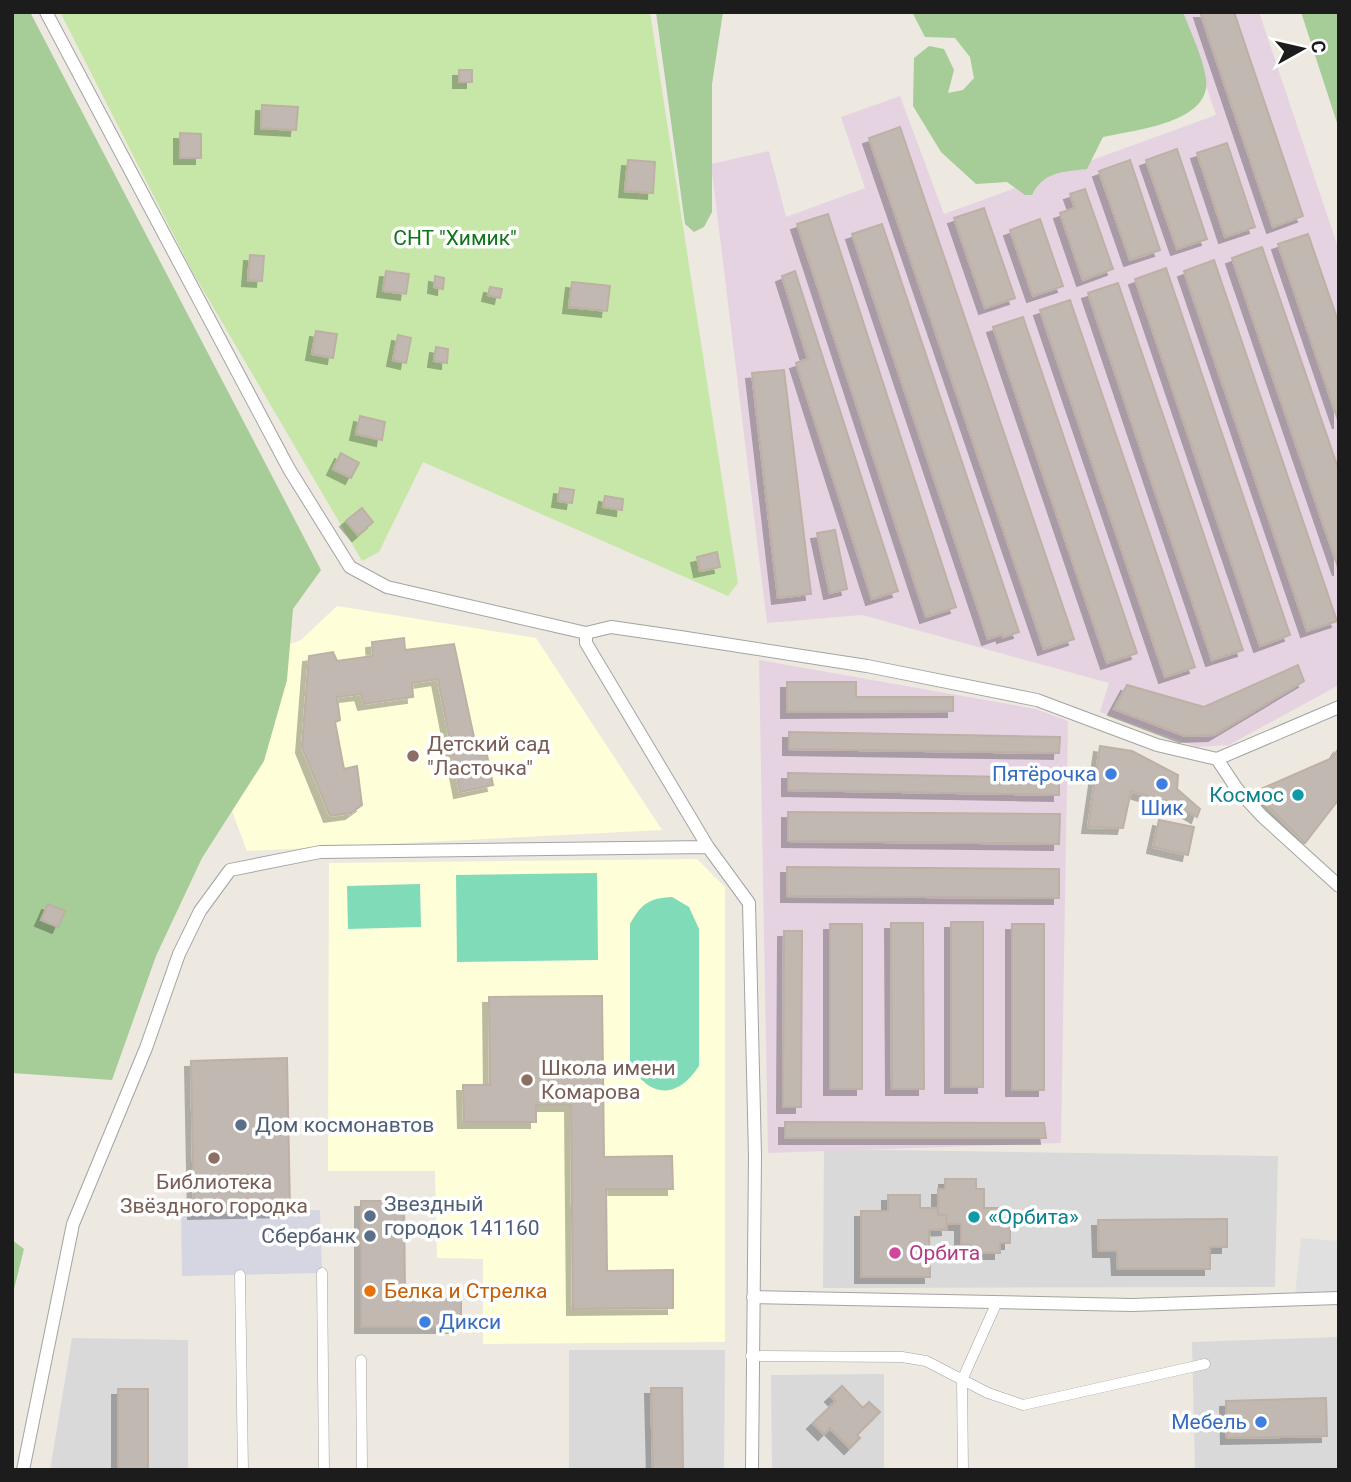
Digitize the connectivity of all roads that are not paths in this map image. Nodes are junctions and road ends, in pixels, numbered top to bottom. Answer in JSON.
{"nodes":[{"id":1,"x":46,"y":12,"type":"edge"},
{"id":2,"x":586,"y":633,"type":"junction"},
{"id":3,"x":1339,"y":707,"type":"edge"},
{"id":4,"x":1217,"y":759,"type":"junction"},
{"id":5,"x":708,"y":847,"type":"junction"},
{"id":6,"x":1339,"y":886,"type":"edge"},
{"id":7,"x":322,"y":1273,"type":"dead end"},
{"id":8,"x":240,"y":1275,"type":"dead end"},
{"id":9,"x":753,"y":1297,"type":"junction"},
{"id":10,"x":1339,"y":1298,"type":"edge"},
{"id":11,"x":997,"y":1302,"type":"junction"},
{"id":12,"x":751,"y":1356,"type":"junction"},
{"id":13,"x":361,"y":1360,"type":"dead end"},
{"id":14,"x":1205,"y":1364,"type":"dead end"},
{"id":15,"x":962,"y":1380,"type":"junction"},
{"id":16,"x":23,"y":1470,"type":"edge"},
{"id":17,"x":243,"y":1470,"type":"edge"},
{"id":18,"x":324,"y":1470,"type":"edge"},
{"id":19,"x":362,"y":1470,"type":"edge"},
{"id":20,"x":752,"y":1470,"type":"edge"},
{"id":21,"x":963,"y":1470,"type":"edge"}],
"edges":[{"from":1,"to":2,"type":"street"},
{"from":2,"to":4,"type":"street"},
{"from":2,"to":5,"type":"street"},
{"from":3,"to":4,"type":"street"},
{"from":4,"to":6,"type":"street"},
{"from":5,"to":9,"type":"street"},
{"from":5,"to":16,"type":"street"},
{"from":7,"to":18,"type":"street"},
{"from":8,"to":17,"type":"street"},
{"from":9,"to":11,"type":"street"},
{"from":9,"to":12,"type":"street"},
{"from":10,"to":11,"type":"street"},
{"from":11,"to":15,"type":"street"},
{"from":12,"to":15,"type":"street"},
{"from":12,"to":20,"type":"street"},
{"from":13,"to":19,"type":"street"},
{"from":14,"to":15,"type":"street"},
{"from":15,"to":21,"type":"street"}]}
